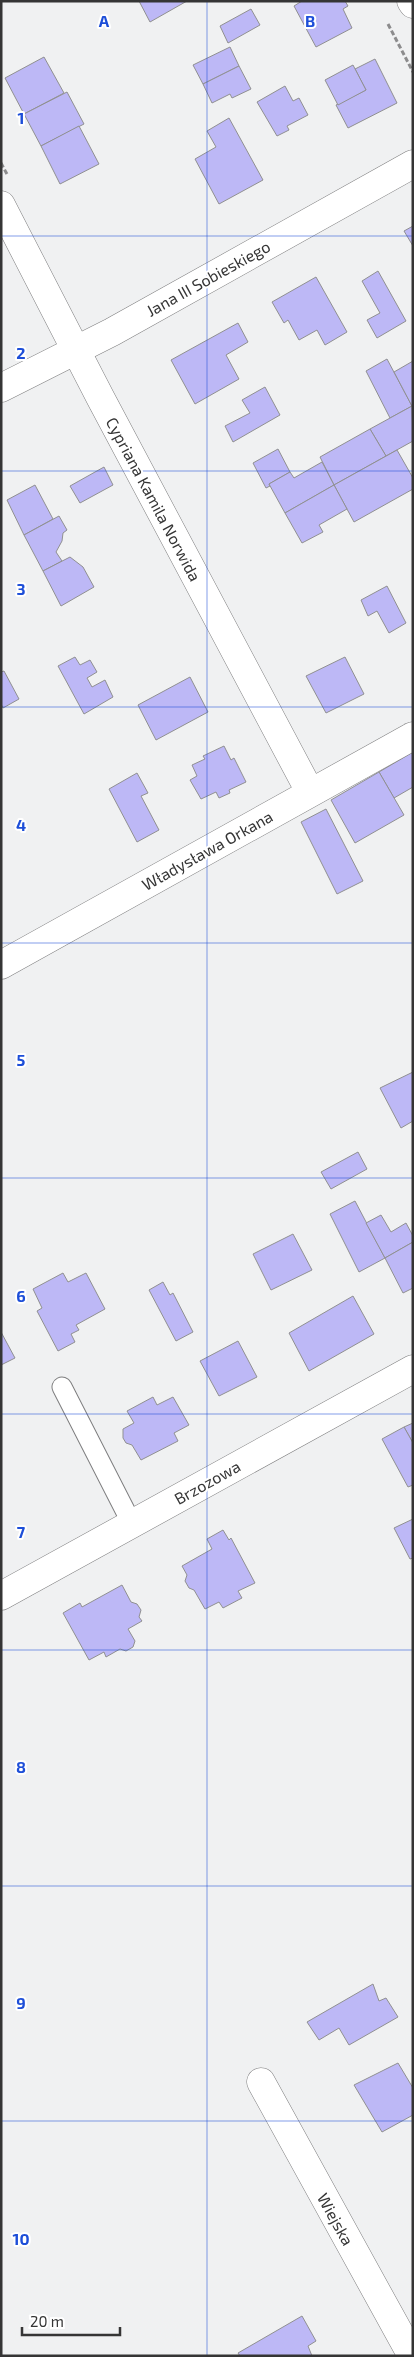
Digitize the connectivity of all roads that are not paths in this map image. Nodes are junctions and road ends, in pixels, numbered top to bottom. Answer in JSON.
{"nodes":[{"id":1,"x":413,"y":164,"type":"edge"},
{"id":2,"x":1,"y":205,"type":"edge"},
{"id":3,"x":76,"y":350,"type":"junction"},
{"id":4,"x":1,"y":388,"type":"edge"},
{"id":5,"x":413,"y":736,"type":"edge"},
{"id":6,"x":310,"y":792,"type":"junction"},
{"id":7,"x":1,"y":965,"type":"edge"},
{"id":8,"x":413,"y":1369,"type":"edge"},
{"id":9,"x":62,"y":1387,"type":"dead end"},
{"id":10,"x":132,"y":1524,"type":"junction"},
{"id":11,"x":1,"y":1596,"type":"edge"},
{"id":12,"x":261,"y":2082,"type":"dead end"},
{"id":13,"x":412,"y":2356,"type":"edge"}],
"edges":[{"from":1,"to":3,"type":"street","name":"Jana III Sobieskiego"},
{"from":2,"to":3,"type":"street","name":"Cypriana Kamila Norwida"},
{"from":3,"to":4,"type":"street","name":"Jana III Sobieskiego"},
{"from":3,"to":6,"type":"street","name":"Cypriana Kamila Norwida"},
{"from":5,"to":6,"type":"street","name":"Władysława Orkana"},
{"from":6,"to":7,"type":"street","name":"Władysława Orkana"},
{"from":8,"to":10,"type":"street","name":"Brzozowa"},
{"from":9,"to":10,"type":"lane"},
{"from":10,"to":11,"type":"street","name":"Brzozowa"},
{"from":12,"to":13,"type":"street","name":"Wiejska"}]}
